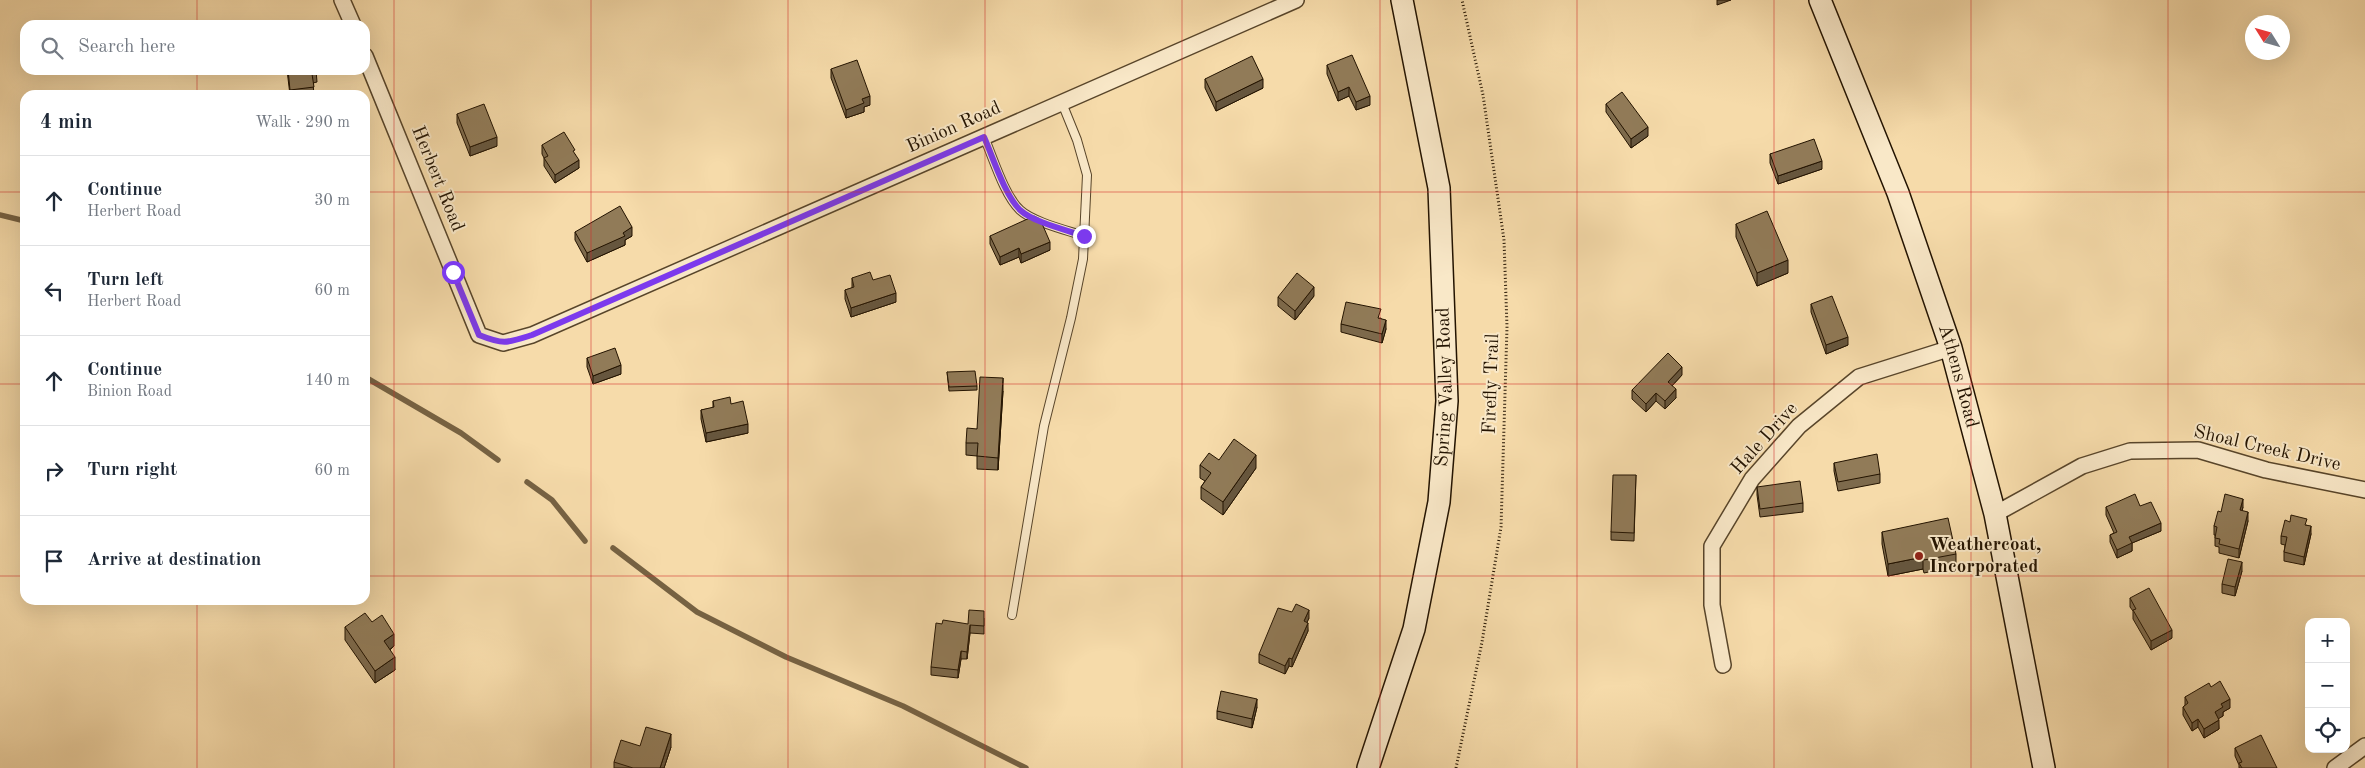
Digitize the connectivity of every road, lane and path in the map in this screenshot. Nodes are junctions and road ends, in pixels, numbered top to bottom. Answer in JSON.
{"nodes":[{"id":1,"x":342,"y":0,"type":"edge"},
{"id":2,"x":1296,"y":0,"type":"edge"},
{"id":3,"x":1402,"y":0,"type":"edge"},
{"id":4,"x":1462,"y":0,"type":"edge"},
{"id":5,"x":1820,"y":0,"type":"edge"},
{"id":6,"x":350,"y":20,"type":"edge"},
{"id":7,"x":370,"y":68,"type":"edge"},
{"id":8,"x":1062,"y":103,"type":"junction"},
{"id":9,"x":984,"y":137,"type":"junction"},
{"id":10,"x":1084,"y":236,"type":"junction"},
{"id":11,"x":628,"y":293,"type":"joint"},
{"id":12,"x":1951,"y":348,"type":"junction"},
{"id":13,"x":2365,"y":490,"type":"edge"},
{"id":14,"x":1995,"y":514,"type":"junction"},
{"id":15,"x":1012,"y":615,"type":"dead end"},
{"id":16,"x":1723,"y":665,"type":"dead end"},
{"id":17,"x":2365,"y":746,"type":"edge"},
{"id":18,"x":1368,"y":768,"type":"edge"},
{"id":19,"x":1456,"y":768,"type":"edge"},
{"id":20,"x":2044,"y":768,"type":"edge"},
{"id":21,"x":2335,"y":768,"type":"edge"}],
"edges":[{"from":1,"to":6,"type":"street"},
{"from":2,"to":8,"type":"street","name":"Binion Road"},
{"from":3,"to":18,"type":"street","name":"Spring Valley Road"},
{"from":4,"to":19,"type":"path","name":"Firefly Trail"},
{"from":5,"to":12,"type":"street","name":"Athens Road"},
{"from":7,"to":11,"type":"street","name":"Herbert Road"},
{"from":8,"to":9,"type":"street","name":"Binion Road"},
{"from":8,"to":10,"type":"lane"},
{"from":9,"to":10,"type":"lane"},
{"from":9,"to":11,"type":"street","name":"Binion Road"},
{"from":10,"to":15,"type":"lane"},
{"from":12,"to":14,"type":"street","name":"Athens Road"},
{"from":12,"to":16,"type":"street","name":"Hale Drive"},
{"from":13,"to":14,"type":"street","name":"Shoal Creek Drive"},
{"from":14,"to":20,"type":"street","name":"Athens Road"},
{"from":17,"to":21,"type":"street"}]}
